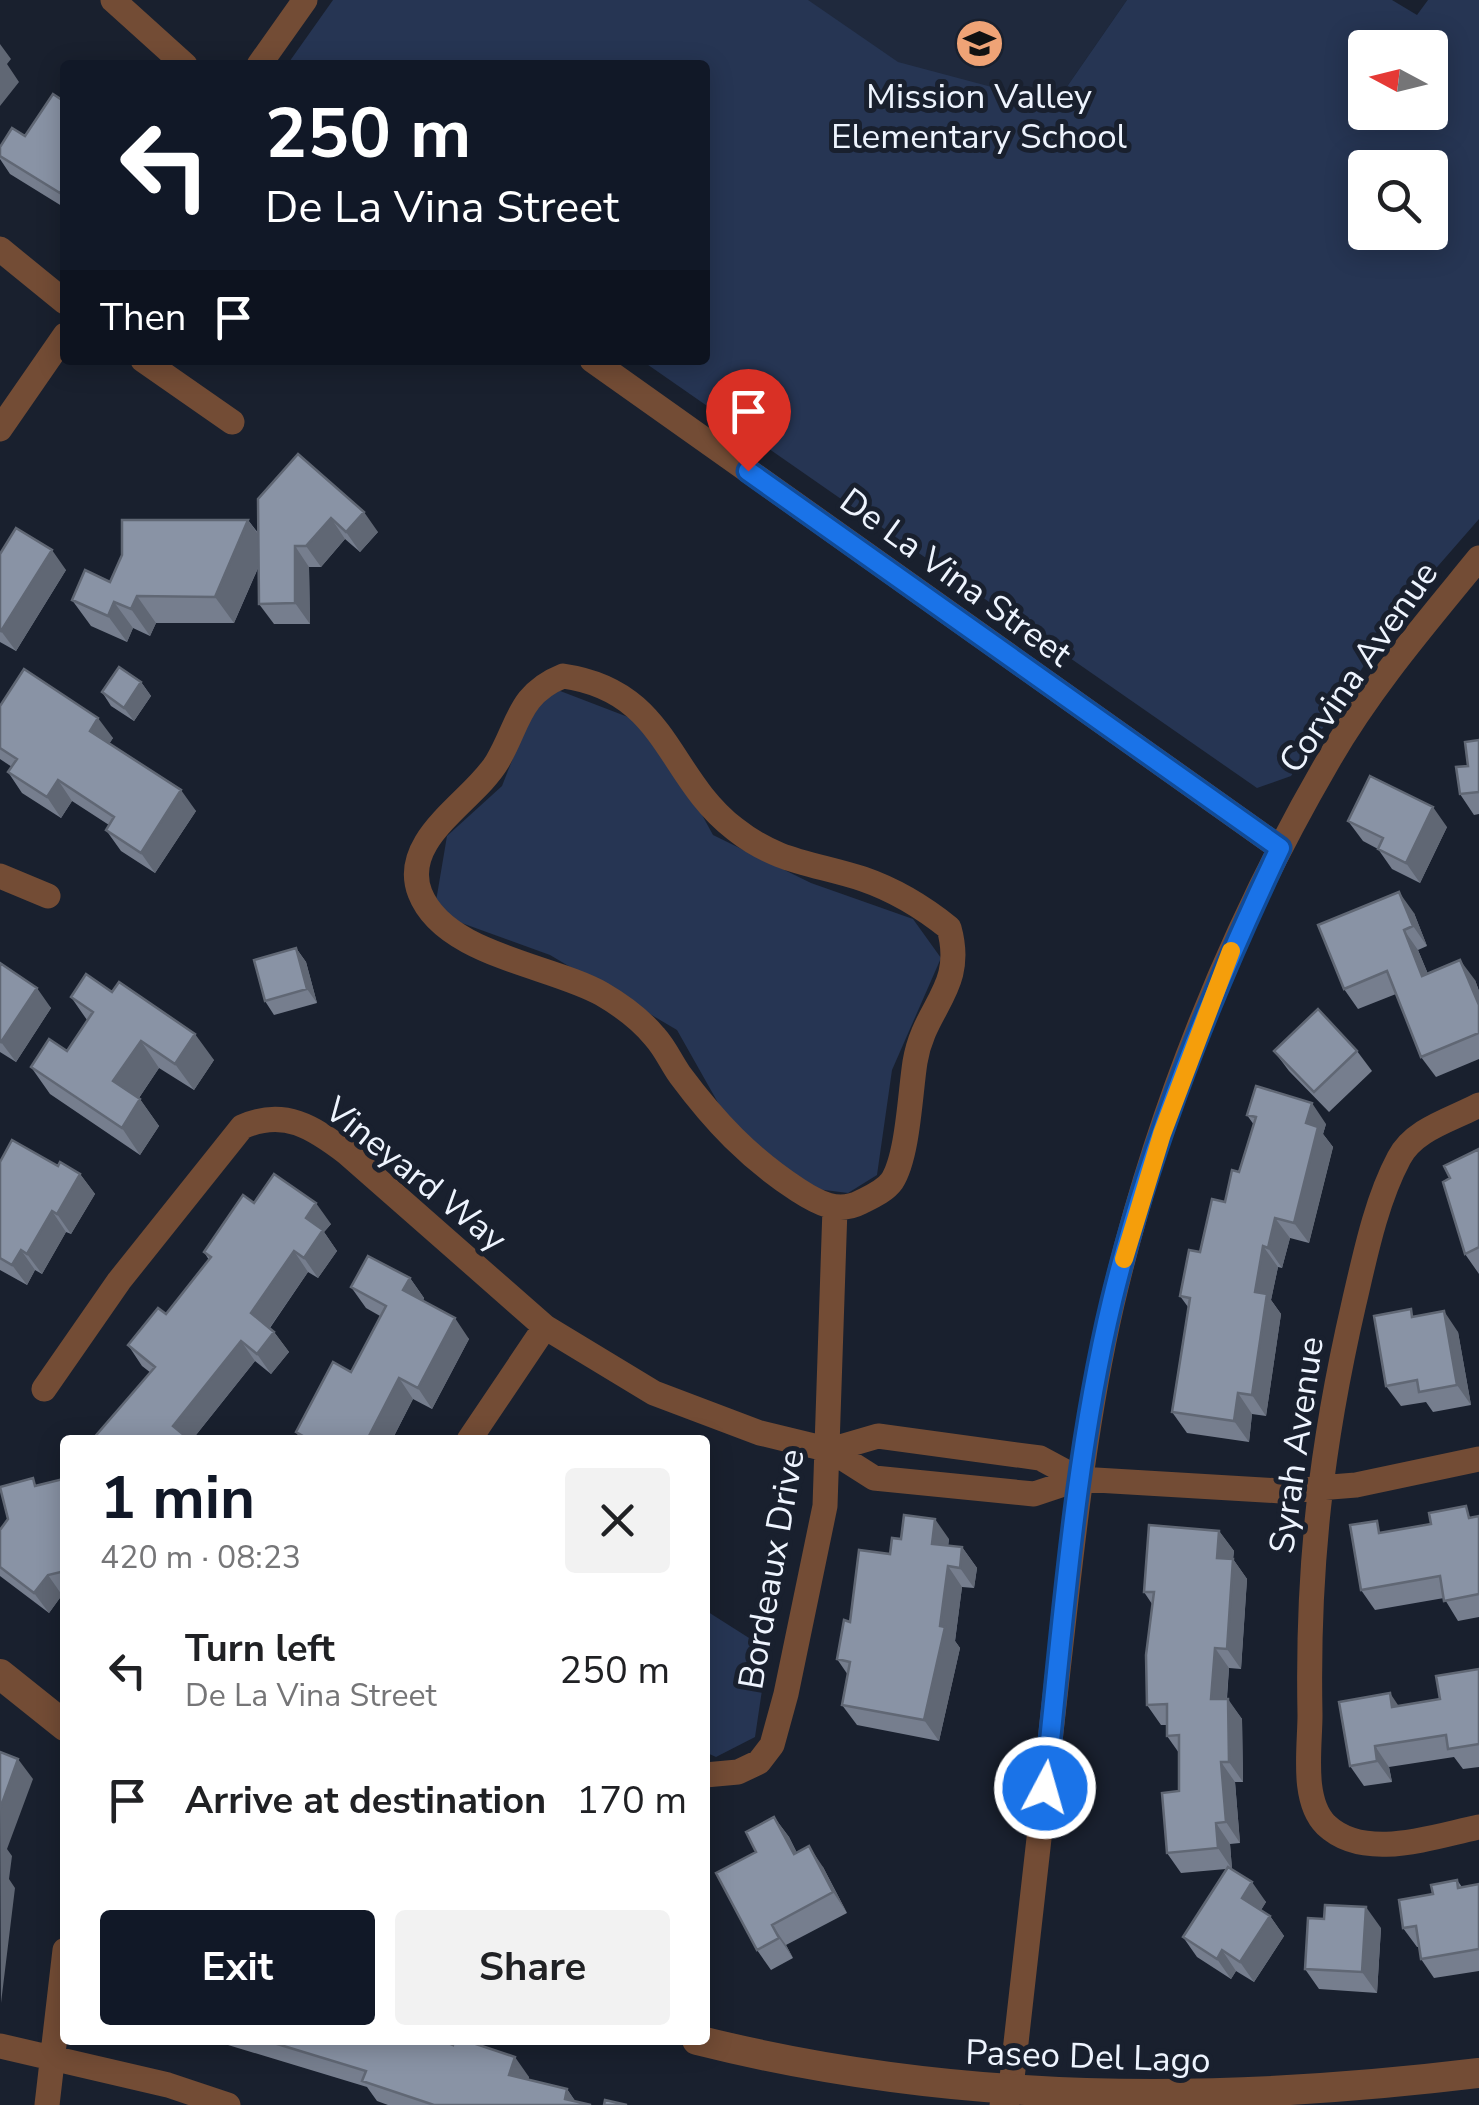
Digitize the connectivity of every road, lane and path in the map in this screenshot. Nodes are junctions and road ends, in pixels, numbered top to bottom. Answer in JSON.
{"nodes":[{"id":1,"x":113,"y":0,"type":"edge"},
{"id":2,"x":305,"y":0,"type":"edge"},
{"id":3,"x":179,"y":60,"type":"edge"},
{"id":4,"x":263,"y":60,"type":"edge"},
{"id":5,"x":0,"y":249,"type":"edge"},
{"id":6,"x":60,"y":298,"type":"edge"},
{"id":7,"x":60,"y":342,"type":"edge"},
{"id":8,"x":150,"y":365,"type":"edge"},
{"id":9,"x":599,"y":365,"type":"edge"},
{"id":10,"x":232,"y":422,"type":"dead end"},
{"id":11,"x":0,"y":429,"type":"edge"},
{"id":12,"x":1479,"y":558,"type":"edge"},
{"id":13,"x":1280,"y":848,"type":"junction"},
{"id":14,"x":0,"y":876,"type":"edge"},
{"id":15,"x":48,"y":896,"type":"dead end"},
{"id":16,"x":1479,"y":1106,"type":"edge"},
{"id":17,"x":834,"y":1208,"type":"junction"},
{"id":18,"x":546,"y":1327,"type":"junction"},
{"id":19,"x":44,"y":1389,"type":"dead end"},
{"id":20,"x":471,"y":1435,"type":"edge"},
{"id":21,"x":830,"y":1450,"type":"junction"},
{"id":22,"x":1479,"y":1460,"type":"edge"},
{"id":23,"x":1079,"y":1480,"type":"junction"},
{"id":24,"x":1317,"y":1491,"type":"junction"},
{"id":25,"x":0,"y":1674,"type":"edge"},
{"id":26,"x":60,"y":1722,"type":"edge"},
{"id":27,"x":710,"y":1774,"type":"edge"},
{"id":28,"x":1479,"y":1827,"type":"edge"},
{"id":29,"x":60,"y":1991,"type":"edge"},
{"id":30,"x":710,"y":2043,"type":"edge"},
{"id":31,"x":0,"y":2046,"type":"edge"},
{"id":32,"x":52,"y":2056,"type":"junction"},
{"id":33,"x":1479,"y":2073,"type":"edge"},
{"id":34,"x":1010,"y":2102,"type":"edge"},
{"id":35,"x":46,"y":2105,"type":"edge"},
{"id":36,"x":228,"y":2105,"type":"edge"}],
"edges":[{"from":1,"to":3,"type":"street"},
{"from":2,"to":4,"type":"street"},
{"from":5,"to":6,"type":"street"},
{"from":7,"to":11,"type":"street"},
{"from":8,"to":10,"type":"street"},
{"from":9,"to":13,"type":"street","name":"De La Vina Street"},
{"from":12,"to":13,"type":"street","name":"Corvina Avenue"},
{"from":13,"to":23,"type":"street","name":"Corvina Avenue"},
{"from":14,"to":15,"type":"street"},
{"from":16,"to":24,"type":"street","name":"Syrah Avenue"},
{"from":17,"to":17,"type":"street"},
{"from":17,"to":21,"type":"street","name":"Bordeaux Drive"},
{"from":18,"to":19,"type":"street","name":"Vineyard Way"},
{"from":18,"to":20,"type":"street"},
{"from":18,"to":21,"type":"street","name":"Vineyard Way"},
{"from":21,"to":23,"type":"street","name":"Vineyard Way"},
{"from":21,"to":23,"type":"street","name":"Vineyard Way"},
{"from":21,"to":27,"type":"street","name":"Bordeaux Drive"},
{"from":22,"to":24,"type":"street"},
{"from":23,"to":24,"type":"street"},
{"from":23,"to":34,"type":"street","name":"Corvina Avenue"},
{"from":24,"to":28,"type":"street","name":"Syrah Avenue"},
{"from":25,"to":26,"type":"street"},
{"from":29,"to":32,"type":"street"},
{"from":30,"to":34,"type":"street","name":"Paseo Del Lago"},
{"from":31,"to":32,"type":"street"},
{"from":32,"to":35,"type":"street"},
{"from":32,"to":36,"type":"street"},
{"from":33,"to":34,"type":"street","name":"Paseo Del Lago"}]}
